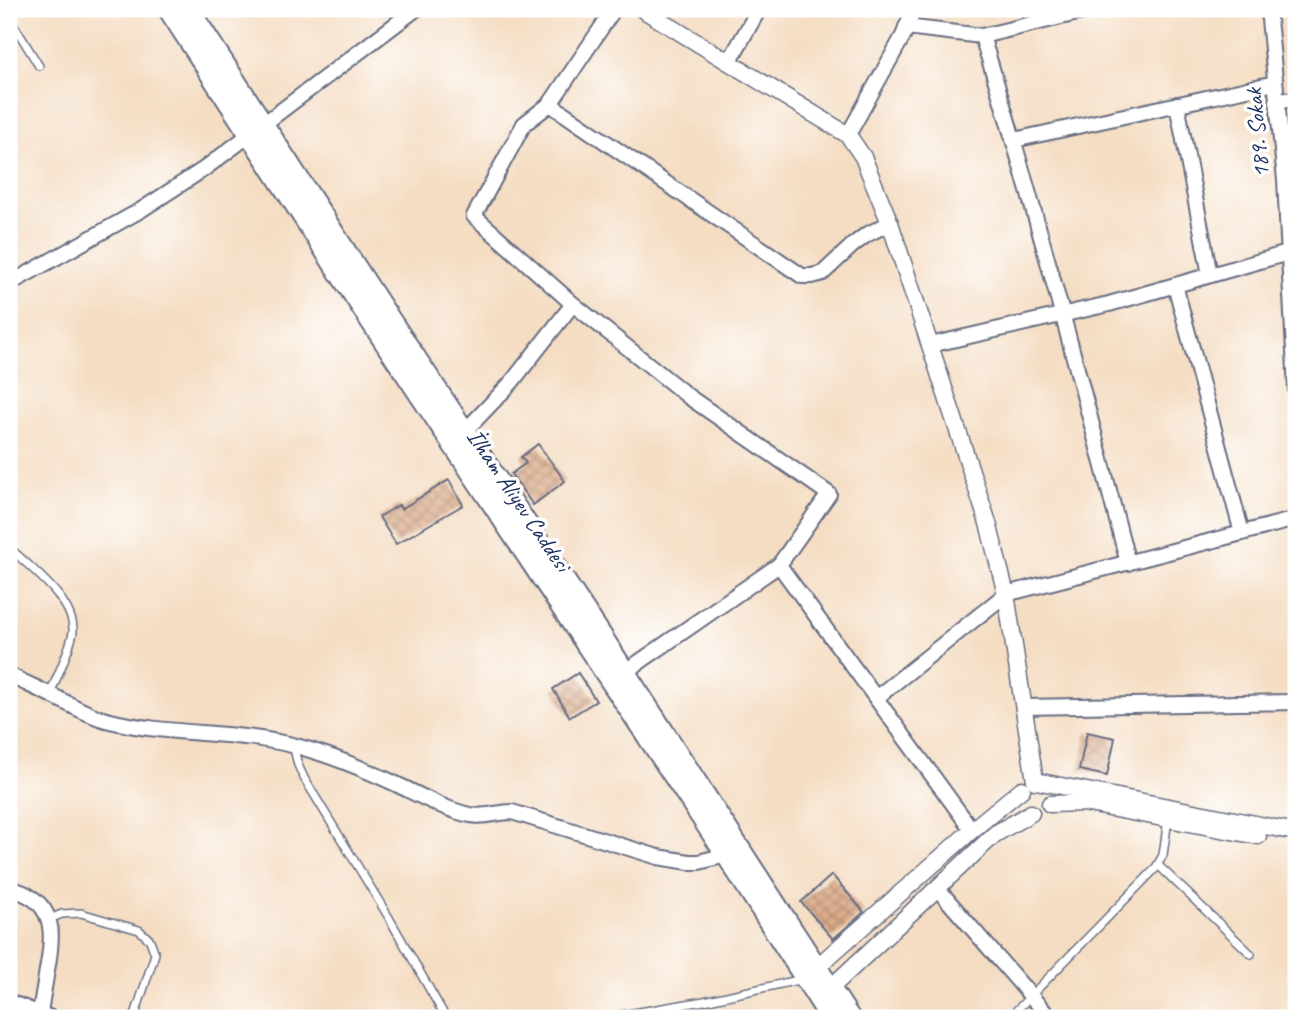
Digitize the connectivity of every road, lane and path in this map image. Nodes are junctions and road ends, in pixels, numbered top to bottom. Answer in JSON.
{"nodes":[{"id":1,"x":168,"y":9,"type":"edge"},
{"id":2,"x":189,"y":9,"type":"edge"},
{"id":3,"x":416,"y":9,"type":"edge"},
{"id":4,"x":614,"y":9,"type":"edge"},
{"id":5,"x":642,"y":9,"type":"edge"},
{"id":6,"x":759,"y":9,"type":"edge"},
{"id":7,"x":914,"y":9,"type":"edge"},
{"id":8,"x":1094,"y":9,"type":"edge"},
{"id":9,"x":1268,"y":9,"type":"edge"},
{"id":10,"x":9,"y":17,"type":"edge"},
{"id":11,"x":906,"y":27,"type":"junction"},
{"id":12,"x":982,"y":36,"type":"junction"},
{"id":13,"x":729,"y":62,"type":"junction"},
{"id":14,"x":39,"y":66,"type":"dead end"},
{"id":15,"x":1275,"y":83,"type":"junction"},
{"id":16,"x":1296,"y":99,"type":"edge"},
{"id":17,"x":1277,"y":101,"type":"junction"},
{"id":18,"x":550,"y":104,"type":"junction"},
{"id":19,"x":1177,"y":104,"type":"junction"},
{"id":20,"x":257,"y":130,"type":"junction"},
{"id":21,"x":848,"y":135,"type":"junction"},
{"id":22,"x":1014,"y":140,"type":"junction"},
{"id":23,"x":890,"y":223,"type":"junction"},
{"id":24,"x":1292,"y":251,"type":"edge"},
{"id":25,"x":1210,"y":275,"type":"junction"},
{"id":26,"x":9,"y":284,"type":"edge"},
{"id":27,"x":1175,"y":285,"type":"junction"},
{"id":28,"x":573,"y":303,"type":"junction"},
{"id":29,"x":1064,"y":315,"type":"junction"},
{"id":30,"x":930,"y":345,"type":"junction"},
{"id":31,"x":1296,"y":390,"type":"edge"},
{"id":32,"x":465,"y":431,"type":"junction"},
{"id":33,"x":1296,"y":519,"type":"edge"},
{"id":34,"x":1242,"y":533,"type":"junction"},
{"id":35,"x":9,"y":547,"type":"edge"},
{"id":36,"x":1128,"y":563,"type":"junction"},
{"id":37,"x":779,"y":565,"type":"junction"},
{"id":38,"x":1006,"y":594,"type":"junction"},
{"id":39,"x":625,"y":672,"type":"junction"},
{"id":40,"x":9,"y":675,"type":"edge"},
{"id":41,"x":50,"y":695,"type":"junction"},
{"id":42,"x":876,"y":698,"type":"junction"},
{"id":43,"x":1296,"y":702,"type":"edge"},
{"id":44,"x":1024,"y":707,"type":"junction"},
{"id":45,"x":293,"y":745,"type":"junction"},
{"id":46,"x":1033,"y":784,"type":"junction"},
{"id":47,"x":1050,"y":804,"type":"junction"},
{"id":48,"x":1031,"y":813,"type":"junction"},
{"id":49,"x":1168,"y":819,"type":"junction"},
{"id":50,"x":972,"y":830,"type":"junction"},
{"id":51,"x":1296,"y":832,"type":"edge"},
{"id":52,"x":1296,"y":843,"type":"edge"},
{"id":53,"x":726,"y":855,"type":"junction"},
{"id":54,"x":1158,"y":864,"type":"junction"},
{"id":55,"x":9,"y":888,"type":"edge"},
{"id":56,"x":937,"y":888,"type":"junction"},
{"id":57,"x":48,"y":919,"type":"junction"},
{"id":58,"x":1251,"y":954,"type":"dead end"},
{"id":59,"x":811,"y":973,"type":"junction"},
{"id":60,"x":825,"y":994,"type":"junction"},
{"id":61,"x":1031,"y":996,"type":"junction"},
{"id":62,"x":9,"y":1002,"type":"edge"},
{"id":63,"x":46,"y":1016,"type":"edge"},
{"id":64,"x":134,"y":1018,"type":"edge"},
{"id":65,"x":446,"y":1018,"type":"edge"},
{"id":66,"x":604,"y":1018,"type":"edge"},
{"id":67,"x":830,"y":1018,"type":"edge"},
{"id":68,"x":850,"y":1018,"type":"edge"},
{"id":69,"x":1009,"y":1018,"type":"edge"},
{"id":70,"x":1050,"y":1018,"type":"edge"}],
"edges":[{"from":1,"to":20,"type":"main road","name":"İlham Aliyev Caddesi"},
{"from":2,"to":20,"type":"main road","name":"İlham Aliyev Caddesi"},
{"from":3,"to":20,"type":"street"},
{"from":4,"to":18,"type":"street"},
{"from":5,"to":13,"type":"street"},
{"from":6,"to":13,"type":"street"},
{"from":7,"to":11,"type":"street"},
{"from":8,"to":12,"type":"street"},
{"from":9,"to":15,"type":"street","name":"189. Sokak"},
{"from":10,"to":14,"type":"lane"},
{"from":11,"to":12,"type":"street"},
{"from":11,"to":21,"type":"street"},
{"from":12,"to":22,"type":"street"},
{"from":13,"to":21,"type":"street"},
{"from":15,"to":17,"type":"street","name":"189. Sokak"},
{"from":15,"to":19,"type":"street"},
{"from":16,"to":17,"type":"street"},
{"from":17,"to":24,"type":"street","name":"189. Sokak"},
{"from":18,"to":23,"type":"street"},
{"from":18,"to":28,"type":"street"},
{"from":19,"to":22,"type":"street"},
{"from":19,"to":25,"type":"street"},
{"from":20,"to":26,"type":"street"},
{"from":20,"to":32,"type":"main road","name":"İlham Aliyev Caddesi"},
{"from":20,"to":53,"type":"main road","name":"İlham Aliyev Caddesi"},
{"from":21,"to":23,"type":"street"},
{"from":22,"to":29,"type":"street"},
{"from":23,"to":30,"type":"street"},
{"from":24,"to":25,"type":"street"},
{"from":24,"to":31,"type":"street","name":"189. Sokak"},
{"from":25,"to":27,"type":"street"},
{"from":27,"to":29,"type":"street"},
{"from":27,"to":34,"type":"street"},
{"from":28,"to":32,"type":"street"},
{"from":28,"to":37,"type":"street"},
{"from":29,"to":30,"type":"street"},
{"from":29,"to":36,"type":"street"},
{"from":30,"to":38,"type":"street"},
{"from":32,"to":39,"type":"main road","name":"İlham Aliyev Caddesi"},
{"from":33,"to":34,"type":"street"},
{"from":34,"to":36,"type":"street"},
{"from":35,"to":41,"type":"lane"},
{"from":36,"to":38,"type":"street"},
{"from":37,"to":39,"type":"street"},
{"from":37,"to":42,"type":"street"},
{"from":38,"to":42,"type":"street"},
{"from":38,"to":44,"type":"street"},
{"from":39,"to":59,"type":"main road","name":"İlham Aliyev Caddesi"},
{"from":40,"to":41,"type":"street"},
{"from":41,"to":45,"type":"street"},
{"from":42,"to":50,"type":"street"},
{"from":43,"to":44,"type":"street"},
{"from":44,"to":46,"type":"street"},
{"from":45,"to":53,"type":"street"},
{"from":45,"to":65,"type":"lane"},
{"from":46,"to":47,"type":"street"},
{"from":46,"to":48,"type":"street"},
{"from":46,"to":50,"type":"street"},
{"from":46,"to":51,"type":"street"},
{"from":47,"to":48,"type":"street"},
{"from":47,"to":49,"type":"street"},
{"from":48,"to":56,"type":"street"},
{"from":49,"to":52,"type":"street"},
{"from":49,"to":54,"type":"lane"},
{"from":50,"to":59,"type":"street"},
{"from":53,"to":59,"type":"main road","name":"İlham Aliyev Caddesi"},
{"from":54,"to":58,"type":"lane"},
{"from":54,"to":61,"type":"lane"},
{"from":55,"to":57,"type":"street"},
{"from":56,"to":60,"type":"street"},
{"from":56,"to":61,"type":"street"},
{"from":57,"to":63,"type":"street"},
{"from":57,"to":64,"type":"lane"},
{"from":59,"to":60,"type":"main road","name":"İlham Aliyev Caddesi"},
{"from":59,"to":66,"type":"lane"},
{"from":60,"to":67,"type":"main road","name":"İlham Aliyev Caddesi"},
{"from":60,"to":68,"type":"main road","name":"İlham Aliyev Caddesi"},
{"from":61,"to":69,"type":"lane"},
{"from":61,"to":70,"type":"street"},
{"from":62,"to":63,"type":"street"}]}
